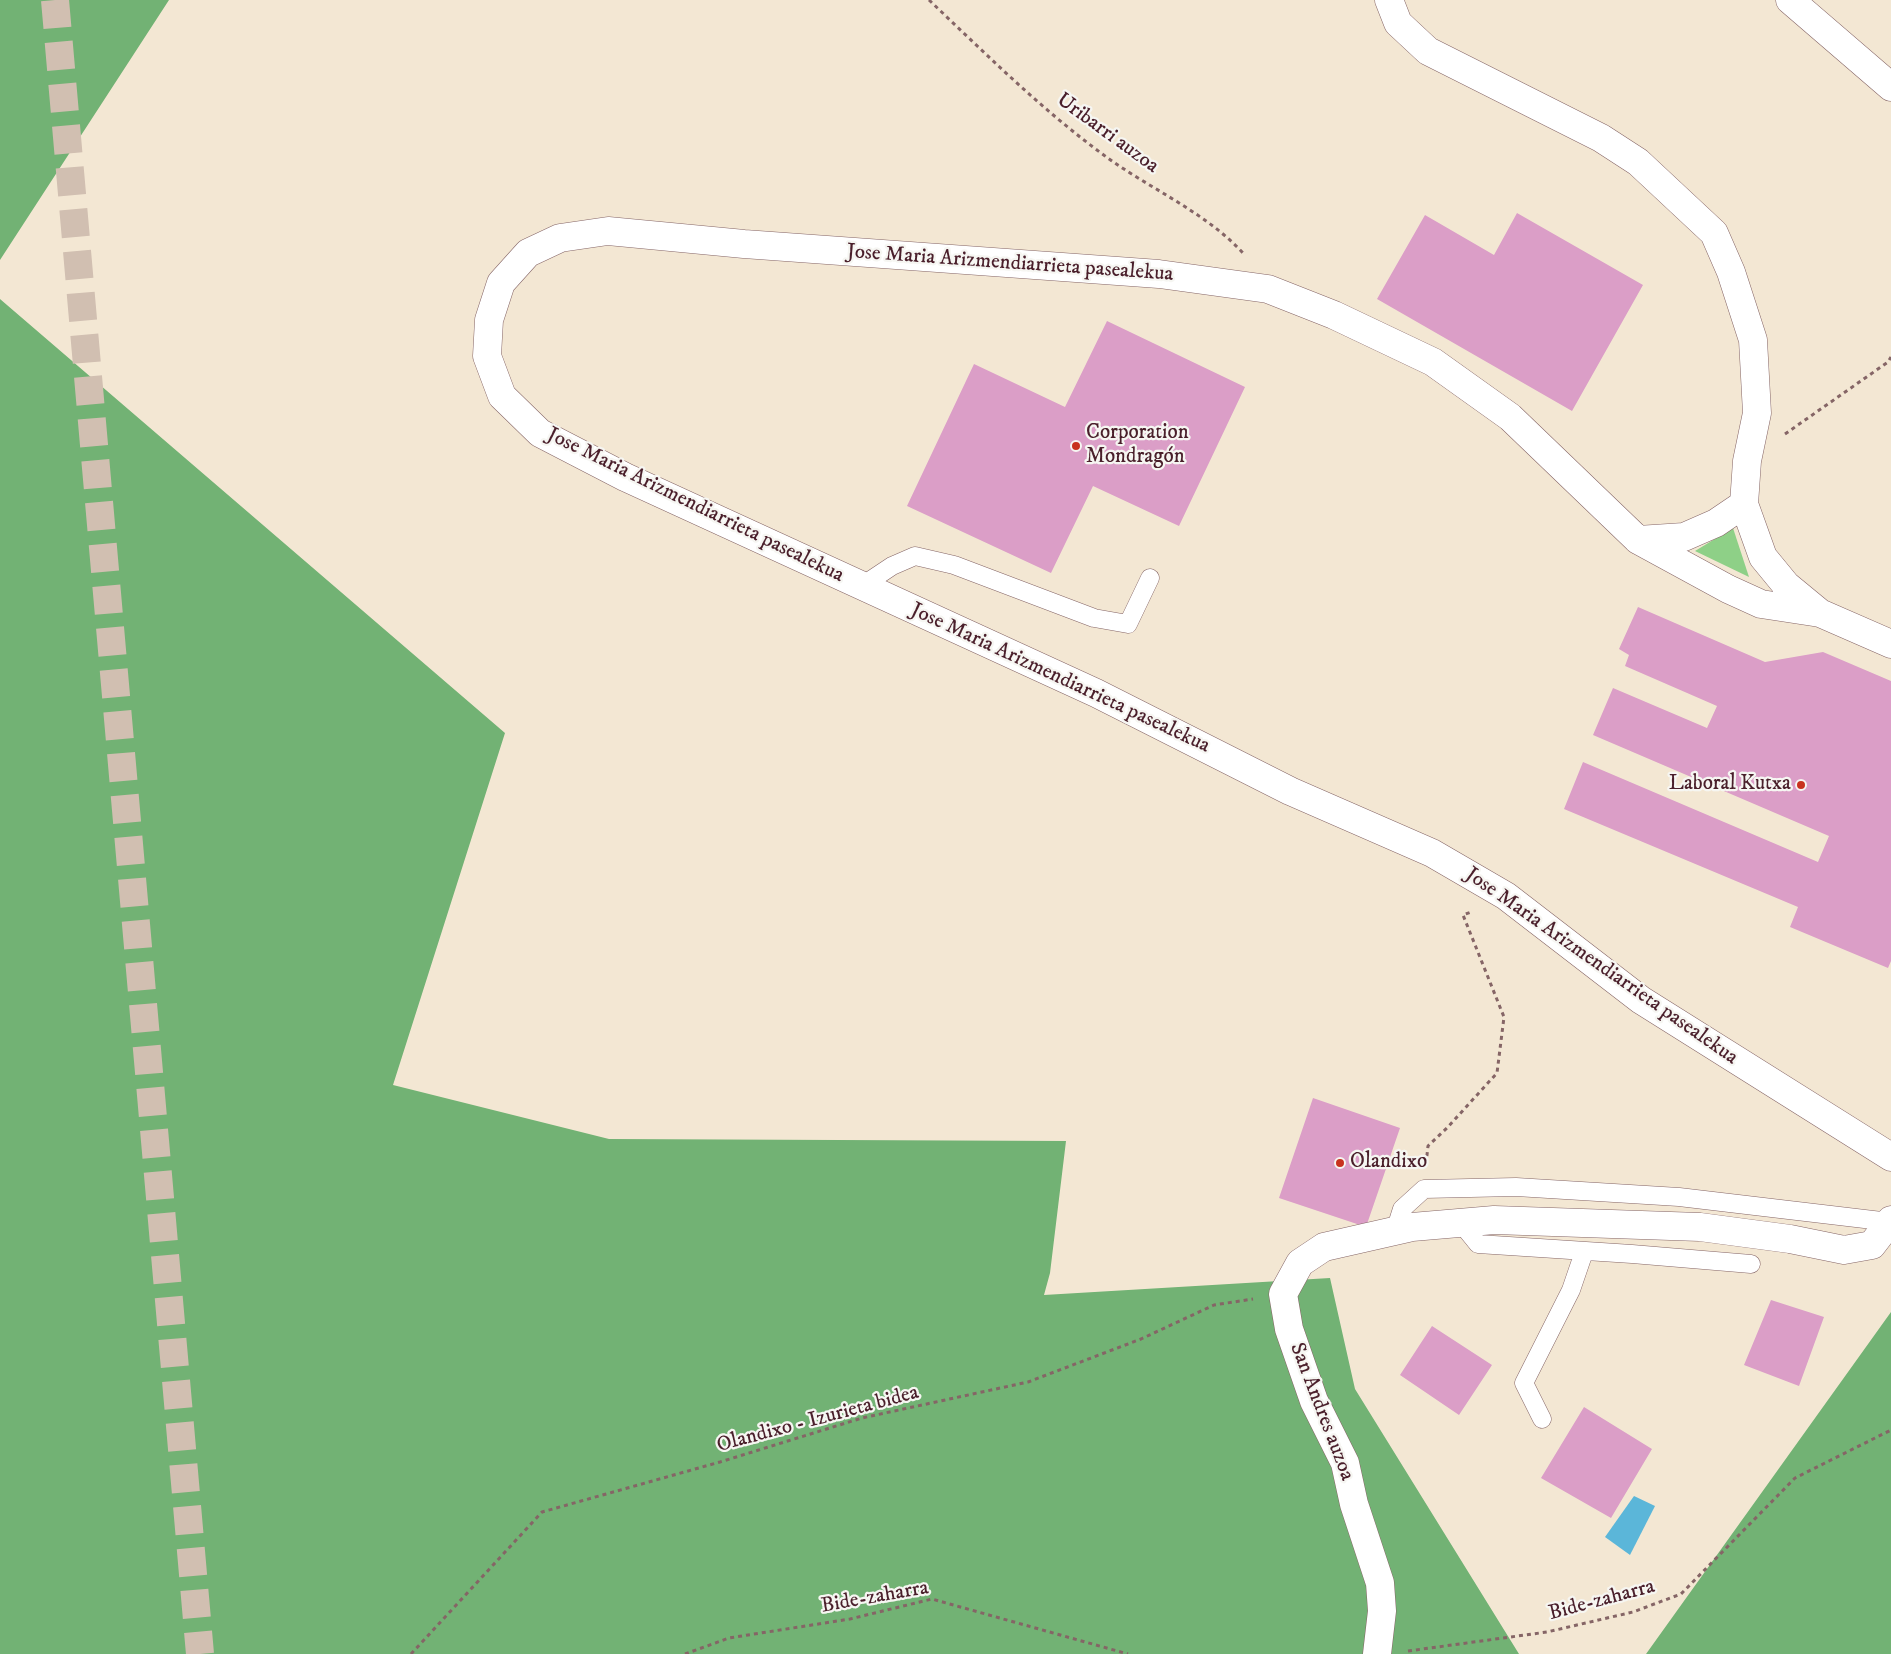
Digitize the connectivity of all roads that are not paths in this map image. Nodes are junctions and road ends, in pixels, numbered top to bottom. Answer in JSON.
{"nodes":[{"id":1,"x":1389,"y":0,"type":"edge"},
{"id":2,"x":1790,"y":0,"type":"edge"},
{"id":3,"x":1891,"y":88,"type":"edge"},
{"id":4,"x":1744,"y":504,"type":"junction"},
{"id":5,"x":1638,"y":540,"type":"junction"},
{"id":6,"x":1150,"y":578,"type":"dead end"},
{"id":7,"x":862,"y":586,"type":"junction"},
{"id":8,"x":1820,"y":613,"type":"junction"},
{"id":9,"x":1891,"y":644,"type":"edge"},
{"id":10,"x":1891,"y":1158,"type":"edge"},
{"id":11,"x":1890,"y":1221,"type":"edge"},
{"id":12,"x":1461,"y":1223,"type":"junction"},
{"id":13,"x":1391,"y":1232,"type":"junction"},
{"id":14,"x":1584,"y":1252,"type":"junction"},
{"id":15,"x":1751,"y":1264,"type":"dead end"},
{"id":16,"x":1542,"y":1419,"type":"dead end"},
{"id":17,"x":1390,"y":1653,"type":"edge"}],
"edges":[{"from":1,"to":4,"type":"street"},
{"from":2,"to":3,"type":"street"},
{"from":4,"to":5,"type":"street"},
{"from":4,"to":8,"type":"street"},
{"from":5,"to":7,"type":"street","name":"Jose Maria Arizmendiarrieta pasealekua"},
{"from":5,"to":8,"type":"street","name":"Jose Maria Arizmendiarrieta pasealekua"},
{"from":6,"to":7,"type":"lane"},
{"from":7,"to":10,"type":"street","name":"Jose Maria Arizmendiarrieta pasealekua"},
{"from":8,"to":9,"type":"street"},
{"from":11,"to":12,"type":"street"},
{"from":11,"to":13,"type":"lane"},
{"from":12,"to":13,"type":"street"},
{"from":12,"to":14,"type":"lane"},
{"from":13,"to":17,"type":"street","name":"San Andres auzoa"},
{"from":14,"to":15,"type":"lane"},
{"from":14,"to":16,"type":"lane"}]}
